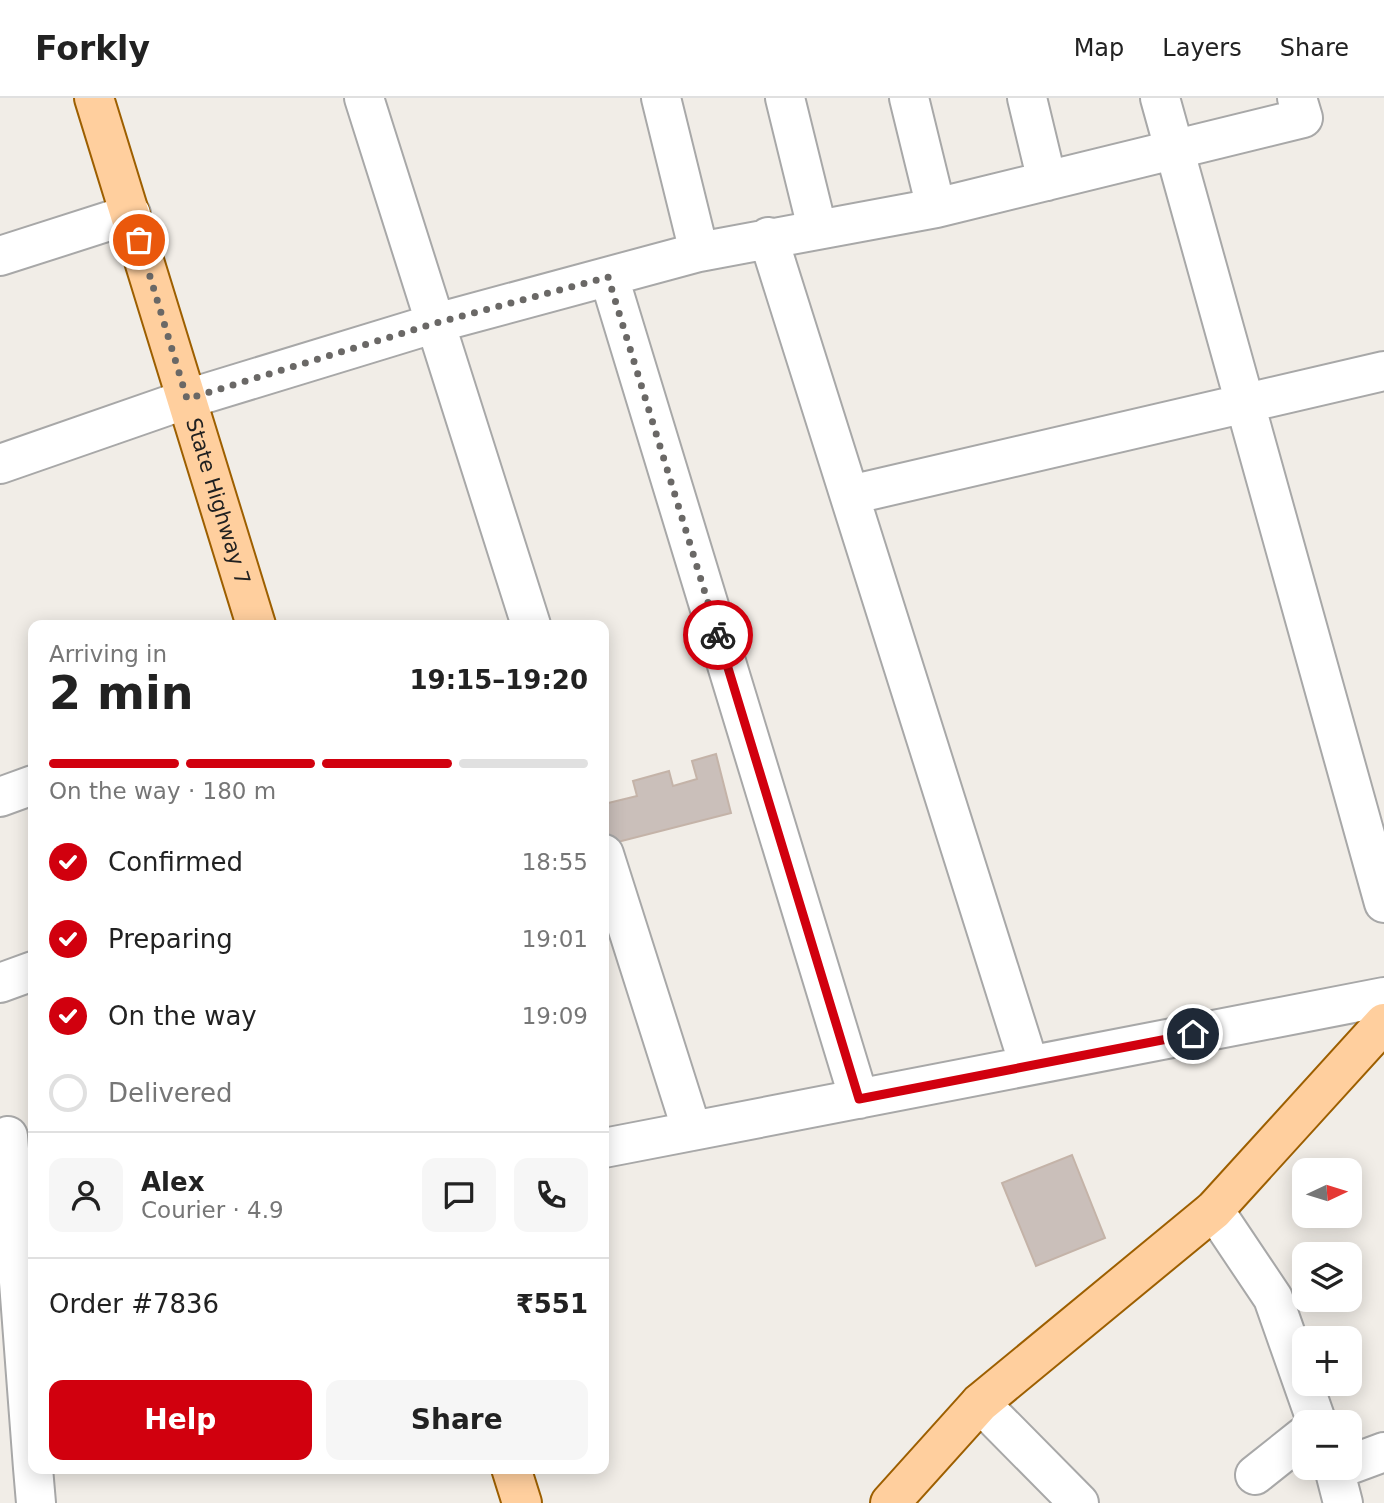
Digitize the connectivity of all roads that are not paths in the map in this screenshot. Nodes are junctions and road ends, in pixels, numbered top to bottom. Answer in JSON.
{"nodes":[{"id":1,"x":94,"y":98,"type":"edge"},
{"id":2,"x":364,"y":98,"type":"edge"},
{"id":3,"x":660,"y":98,"type":"edge"},
{"id":4,"x":785,"y":98,"type":"edge"},
{"id":5,"x":909,"y":98,"type":"edge"},
{"id":6,"x":1027,"y":98,"type":"edge"},
{"id":7,"x":1160,"y":98,"type":"edge"},
{"id":8,"x":1297,"y":98,"type":"edge"},
{"id":9,"x":1174,"y":150,"type":"junction"},
{"id":10,"x":1047,"y":181,"type":"junction"},
{"id":11,"x":936,"y":208,"type":"junction"},
{"id":12,"x":131,"y":214,"type":"junction"},
{"id":13,"x":817,"y":228,"type":"junction"},
{"id":14,"x":768,"y":237,"type":"junction"},
{"id":15,"x":699,"y":252,"type":"junction"},
{"id":16,"x":0,"y":256,"type":"edge"},
{"id":17,"x":608,"y":277,"type":"junction"},
{"id":18,"x":436,"y":323,"type":"junction"},
{"id":19,"x":1384,"y":371,"type":"edge"},
{"id":20,"x":187,"y":399,"type":"junction"},
{"id":21,"x":1247,"y":405,"type":"junction"},
{"id":22,"x":0,"y":464,"type":"edge"},
{"id":23,"x":850,"y":495,"type":"junction"},
{"id":24,"x":254,"y":620,"type":"edge"},
{"id":25,"x":529,"y":620,"type":"edge"},
{"id":26,"x":28,"y":787,"type":"edge"},
{"id":27,"x":0,"y":797,"type":"edge"},
{"id":28,"x":609,"y":869,"type":"edge"},
{"id":29,"x":1384,"y":903,"type":"edge"},
{"id":30,"x":28,"y":973,"type":"edge"},
{"id":31,"x":0,"y":983,"type":"edge"},
{"id":32,"x":1384,"y":997,"type":"edge"},
{"id":33,"x":1384,"y":1023,"type":"edge"},
{"id":34,"x":1029,"y":1065,"type":"junction"},
{"id":35,"x":859,"y":1099,"type":"junction"},
{"id":36,"x":692,"y":1131,"type":"junction"},
{"id":37,"x":14,"y":1136,"type":"edge"},
{"id":38,"x":609,"y":1147,"type":"edge"},
{"id":39,"x":1214,"y":1210,"type":"junction"},
{"id":40,"x":19,"y":1364,"type":"edge"},
{"id":41,"x":980,"y":1403,"type":"junction"},
{"id":42,"x":1312,"y":1410,"type":"edge"},
{"id":43,"x":28,"y":1431,"type":"edge"},
{"id":44,"x":1292,"y":1446,"type":"edge"},
{"id":45,"x":1384,"y":1452,"type":"edge"},
{"id":46,"x":1362,"y":1464,"type":"edge"},
{"id":47,"x":34,"y":1474,"type":"edge"},
{"id":48,"x":513,"y":1474,"type":"edge"},
{"id":49,"x":1255,"y":1475,"type":"dead end"},
{"id":50,"x":36,"y":1503,"type":"edge"},
{"id":51,"x":522,"y":1503,"type":"edge"},
{"id":52,"x":890,"y":1503,"type":"edge"},
{"id":53,"x":1079,"y":1503,"type":"edge"}],
"edges":[{"from":1,"to":12,"type":"main road","name":"State Highway 7"},
{"from":2,"to":18,"type":"street"},
{"from":3,"to":15,"type":"street"},
{"from":4,"to":13,"type":"street"},
{"from":5,"to":11,"type":"street"},
{"from":6,"to":10,"type":"street"},
{"from":7,"to":9,"type":"street"},
{"from":8,"to":9,"type":"street"},
{"from":9,"to":10,"type":"street"},
{"from":9,"to":21,"type":"street"},
{"from":10,"to":11,"type":"street"},
{"from":11,"to":13,"type":"street"},
{"from":12,"to":16,"type":"street"},
{"from":12,"to":20,"type":"main road","name":"State Highway 7"},
{"from":13,"to":14,"type":"street"},
{"from":14,"to":15,"type":"street"},
{"from":14,"to":23,"type":"street"},
{"from":15,"to":17,"type":"street"},
{"from":17,"to":18,"type":"street"},
{"from":17,"to":35,"type":"street"},
{"from":18,"to":20,"type":"street"},
{"from":18,"to":25,"type":"street"},
{"from":19,"to":21,"type":"street"},
{"from":20,"to":22,"type":"street"},
{"from":20,"to":24,"type":"main road","name":"State Highway 7"},
{"from":21,"to":23,"type":"street"},
{"from":21,"to":29,"type":"street"},
{"from":23,"to":34,"type":"street"},
{"from":26,"to":27,"type":"street"},
{"from":28,"to":36,"type":"street"},
{"from":30,"to":31,"type":"street"},
{"from":32,"to":34,"type":"street"},
{"from":33,"to":39,"type":"main road"},
{"from":34,"to":35,"type":"street"},
{"from":35,"to":36,"type":"street"},
{"from":36,"to":38,"type":"street"},
{"from":37,"to":40,"type":"street"},
{"from":39,"to":41,"type":"main road"},
{"from":39,"to":42,"type":"street"},
{"from":40,"to":43,"type":"street"},
{"from":41,"to":52,"type":"main road"},
{"from":41,"to":53,"type":"street"},
{"from":44,"to":49,"type":"street"},
{"from":45,"to":46,"type":"street"},
{"from":47,"to":50,"type":"street"},
{"from":48,"to":51,"type":"main road"}]}
